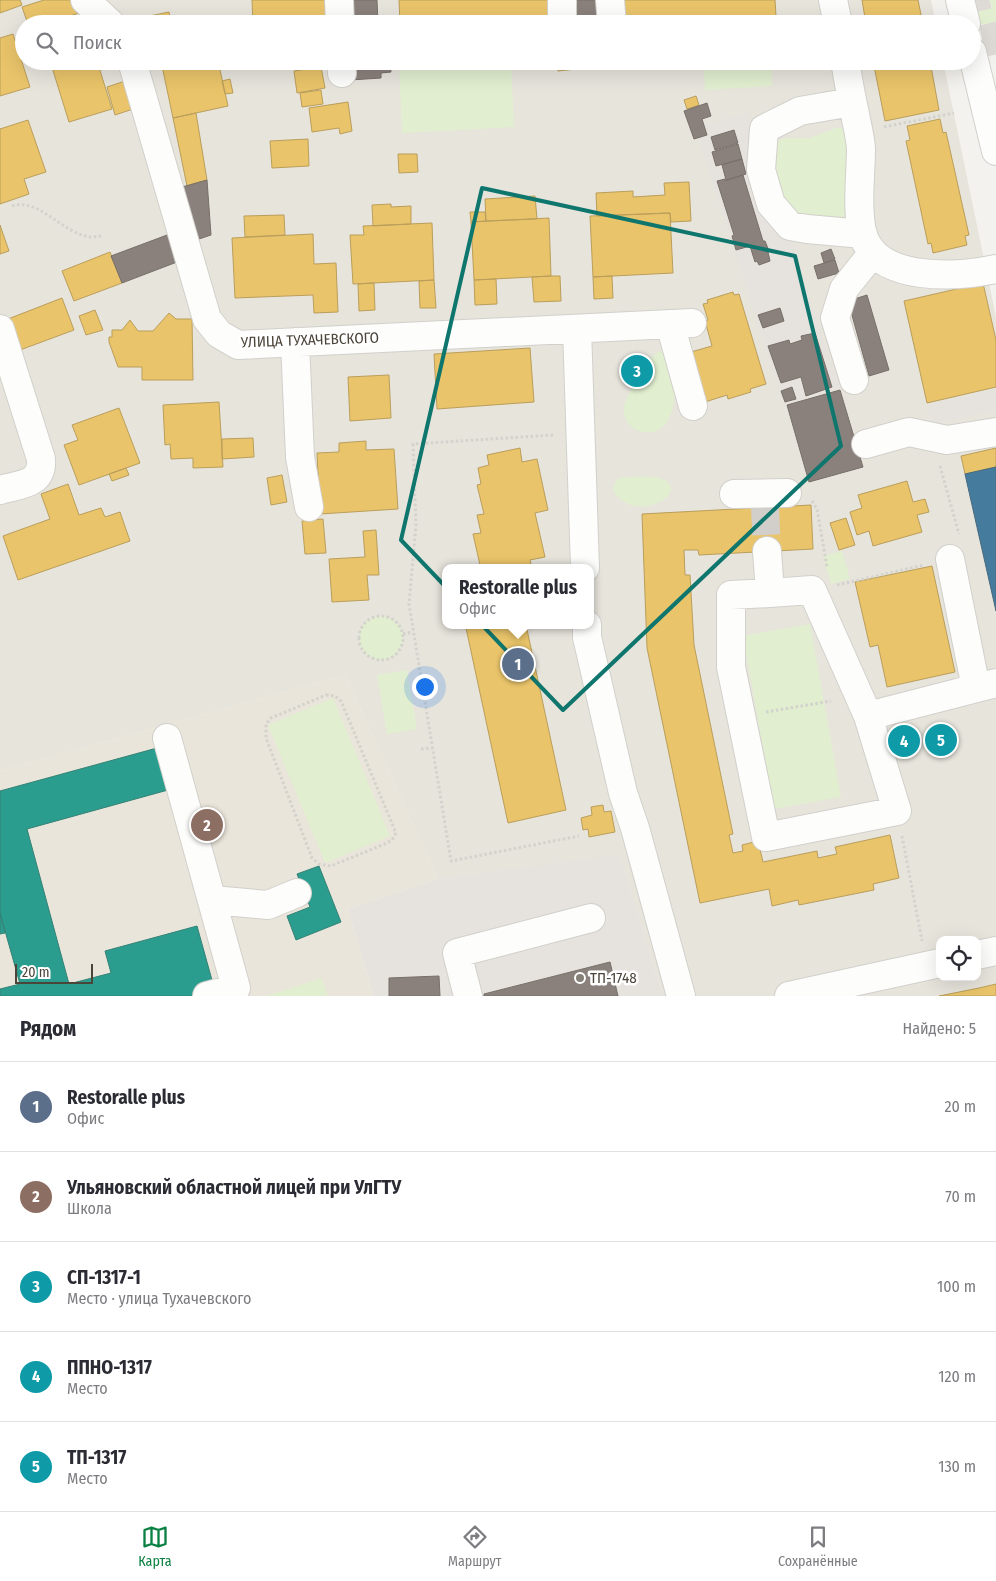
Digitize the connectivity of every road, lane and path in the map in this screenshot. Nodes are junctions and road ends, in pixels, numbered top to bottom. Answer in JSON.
{"nodes":[{"id":1,"x":84,"y":0,"type":"edge"},
{"id":2,"x":339,"y":0,"type":"edge"},
{"id":3,"x":562,"y":0,"type":"edge"},
{"id":4,"x":610,"y":0,"type":"edge"},
{"id":5,"x":834,"y":0,"type":"edge"},
{"id":6,"x":960,"y":0,"type":"edge"},
{"id":7,"x":101,"y":15,"type":"edge"},
{"id":8,"x":340,"y":15,"type":"edge"},
{"id":9,"x":562,"y":15,"type":"edge"},
{"id":10,"x":611,"y":15,"type":"edge"},
{"id":11,"x":836,"y":15,"type":"edge"},
{"id":12,"x":964,"y":15,"type":"edge"},
{"id":13,"x":135,"y":70,"type":"edge"},
{"id":14,"x":847,"y":70,"type":"edge"},
{"id":15,"x":976,"y":70,"type":"edge"},
{"id":16,"x":852,"y":102,"type":"junction"},
{"id":17,"x":954,"y":113,"type":"dead end"},
{"id":18,"x":858,"y":132,"type":"junction"},
{"id":19,"x":996,"y":151,"type":"edge"},
{"id":20,"x":12,"y":206,"type":"dead end"},
{"id":21,"x":103,"y":236,"type":"dead end"},
{"id":22,"x":868,"y":244,"type":"junction"},
{"id":23,"x":996,"y":269,"type":"edge"},
{"id":24,"x":0,"y":329,"type":"edge"},
{"id":25,"x":577,"y":329,"type":"junction"},
{"id":26,"x":295,"y":342,"type":"junction"},
{"id":27,"x":854,"y":380,"type":"dead end"},
{"id":28,"x":693,"y":406,"type":"dead end"},
{"id":29,"x":996,"y":432,"type":"edge"},
{"id":30,"x":581,"y":433,"type":"junction"},
{"id":31,"x":932,"y":437,"type":"junction"},
{"id":32,"x":866,"y":444,"type":"dead end"},
{"id":33,"x":0,"y":490,"type":"edge"},
{"id":34,"x":734,"y":494,"type":"dead end"},
{"id":35,"x":772,"y":498,"type":"joint"},
{"id":36,"x":309,"y":507,"type":"dead end"},
{"id":37,"x":768,"y":551,"type":"tunnel mouth"},
{"id":38,"x":950,"y":560,"type":"junction"},
{"id":39,"x":585,"y":564,"type":"edge"},
{"id":40,"x":821,"y":588,"type":"junction"},
{"id":41,"x":770,"y":593,"type":"junction"},
{"id":42,"x":587,"y":629,"type":"edge"},
{"id":43,"x":413,"y":632,"type":"junction"},
{"id":44,"x":403,"y":634,"type":"junction"},
{"id":45,"x":990,"y":691,"type":"edge"},
{"id":46,"x":318,"y":699,"type":"joint"},
{"id":47,"x":863,"y":706,"type":"junction"},
{"id":48,"x":741,"y":716,"type":"junction"},
{"id":49,"x":167,"y":738,"type":"dead end"},
{"id":50,"x":432,"y":748,"type":"junction"},
{"id":51,"x":422,"y":749,"type":"dead end"},
{"id":52,"x":897,"y":812,"type":"junction"},
{"id":53,"x":579,"y":836,"type":"dead end"},
{"id":54,"x":297,"y":893,"type":"dead end"},
{"id":55,"x":212,"y":900,"type":"junction"},
{"id":56,"x":591,"y":918,"type":"dead end"},
{"id":57,"x":996,"y":951,"type":"edge"},
{"id":58,"x":981,"y":954,"type":"edge"},
{"id":59,"x":933,"y":965,"type":"edge"},
{"id":60,"x":207,"y":996,"type":"edge"},
{"id":61,"x":468,"y":996,"type":"edge"},
{"id":62,"x":681,"y":996,"type":"edge"},
{"id":63,"x":789,"y":996,"type":"edge"}],
"edges":[{"from":1,"to":7,"type":"street"},
{"from":2,"to":8,"type":"street"},
{"from":3,"to":9,"type":"street"},
{"from":4,"to":10,"type":"street"},
{"from":5,"to":11,"type":"street"},
{"from":6,"to":12,"type":"street"},
{"from":13,"to":26,"type":"street","name":"УЛИЦА ТУХАЧЕВСКОГО"},
{"from":14,"to":16,"type":"street"},
{"from":15,"to":19,"type":"street"},
{"from":16,"to":18,"type":"street"},
{"from":16,"to":22,"type":"street"},
{"from":17,"to":18,"type":"path"},
{"from":18,"to":22,"type":"street"},
{"from":20,"to":21,"type":"path"},
{"from":22,"to":23,"type":"street"},
{"from":22,"to":27,"type":"street"},
{"from":24,"to":33,"type":"street"},
{"from":25,"to":26,"type":"street","name":"УЛИЦА ТУХАЧЕВСКОГО"},
{"from":25,"to":28,"type":"street","name":"УЛИЦА ТУХАЧЕВСКОГО"},
{"from":25,"to":30,"type":"street"},
{"from":26,"to":36,"type":"street"},
{"from":29,"to":31,"type":"street"},
{"from":30,"to":39,"type":"street"},
{"from":30,"to":43,"type":"path"},
{"from":31,"to":32,"type":"street"},
{"from":31,"to":38,"type":"path"},
{"from":34,"to":35,"type":"street"},
{"from":35,"to":40,"type":"path"},
{"from":37,"to":41,"type":"street"},
{"from":38,"to":40,"type":"path"},
{"from":38,"to":45,"type":"street"},
{"from":40,"to":41,"type":"street"},
{"from":40,"to":47,"type":"street"},
{"from":41,"to":48,"type":"street"},
{"from":42,"to":62,"type":"street"},
{"from":43,"to":44,"type":"path"},
{"from":43,"to":50,"type":"path"},
{"from":44,"to":44,"type":"path"},
{"from":45,"to":47,"type":"street"},
{"from":46,"to":46,"type":"path"},
{"from":47,"to":48,"type":"path"},
{"from":47,"to":52,"type":"street"},
{"from":48,"to":52,"type":"street"},
{"from":49,"to":55,"type":"street"},
{"from":50,"to":51,"type":"path"},
{"from":50,"to":53,"type":"path"},
{"from":52,"to":59,"type":"path"},
{"from":54,"to":55,"type":"street"},
{"from":55,"to":60,"type":"street"},
{"from":56,"to":61,"type":"street"},
{"from":57,"to":58,"type":"street"},
{"from":59,"to":63,"type":"street"}]}
